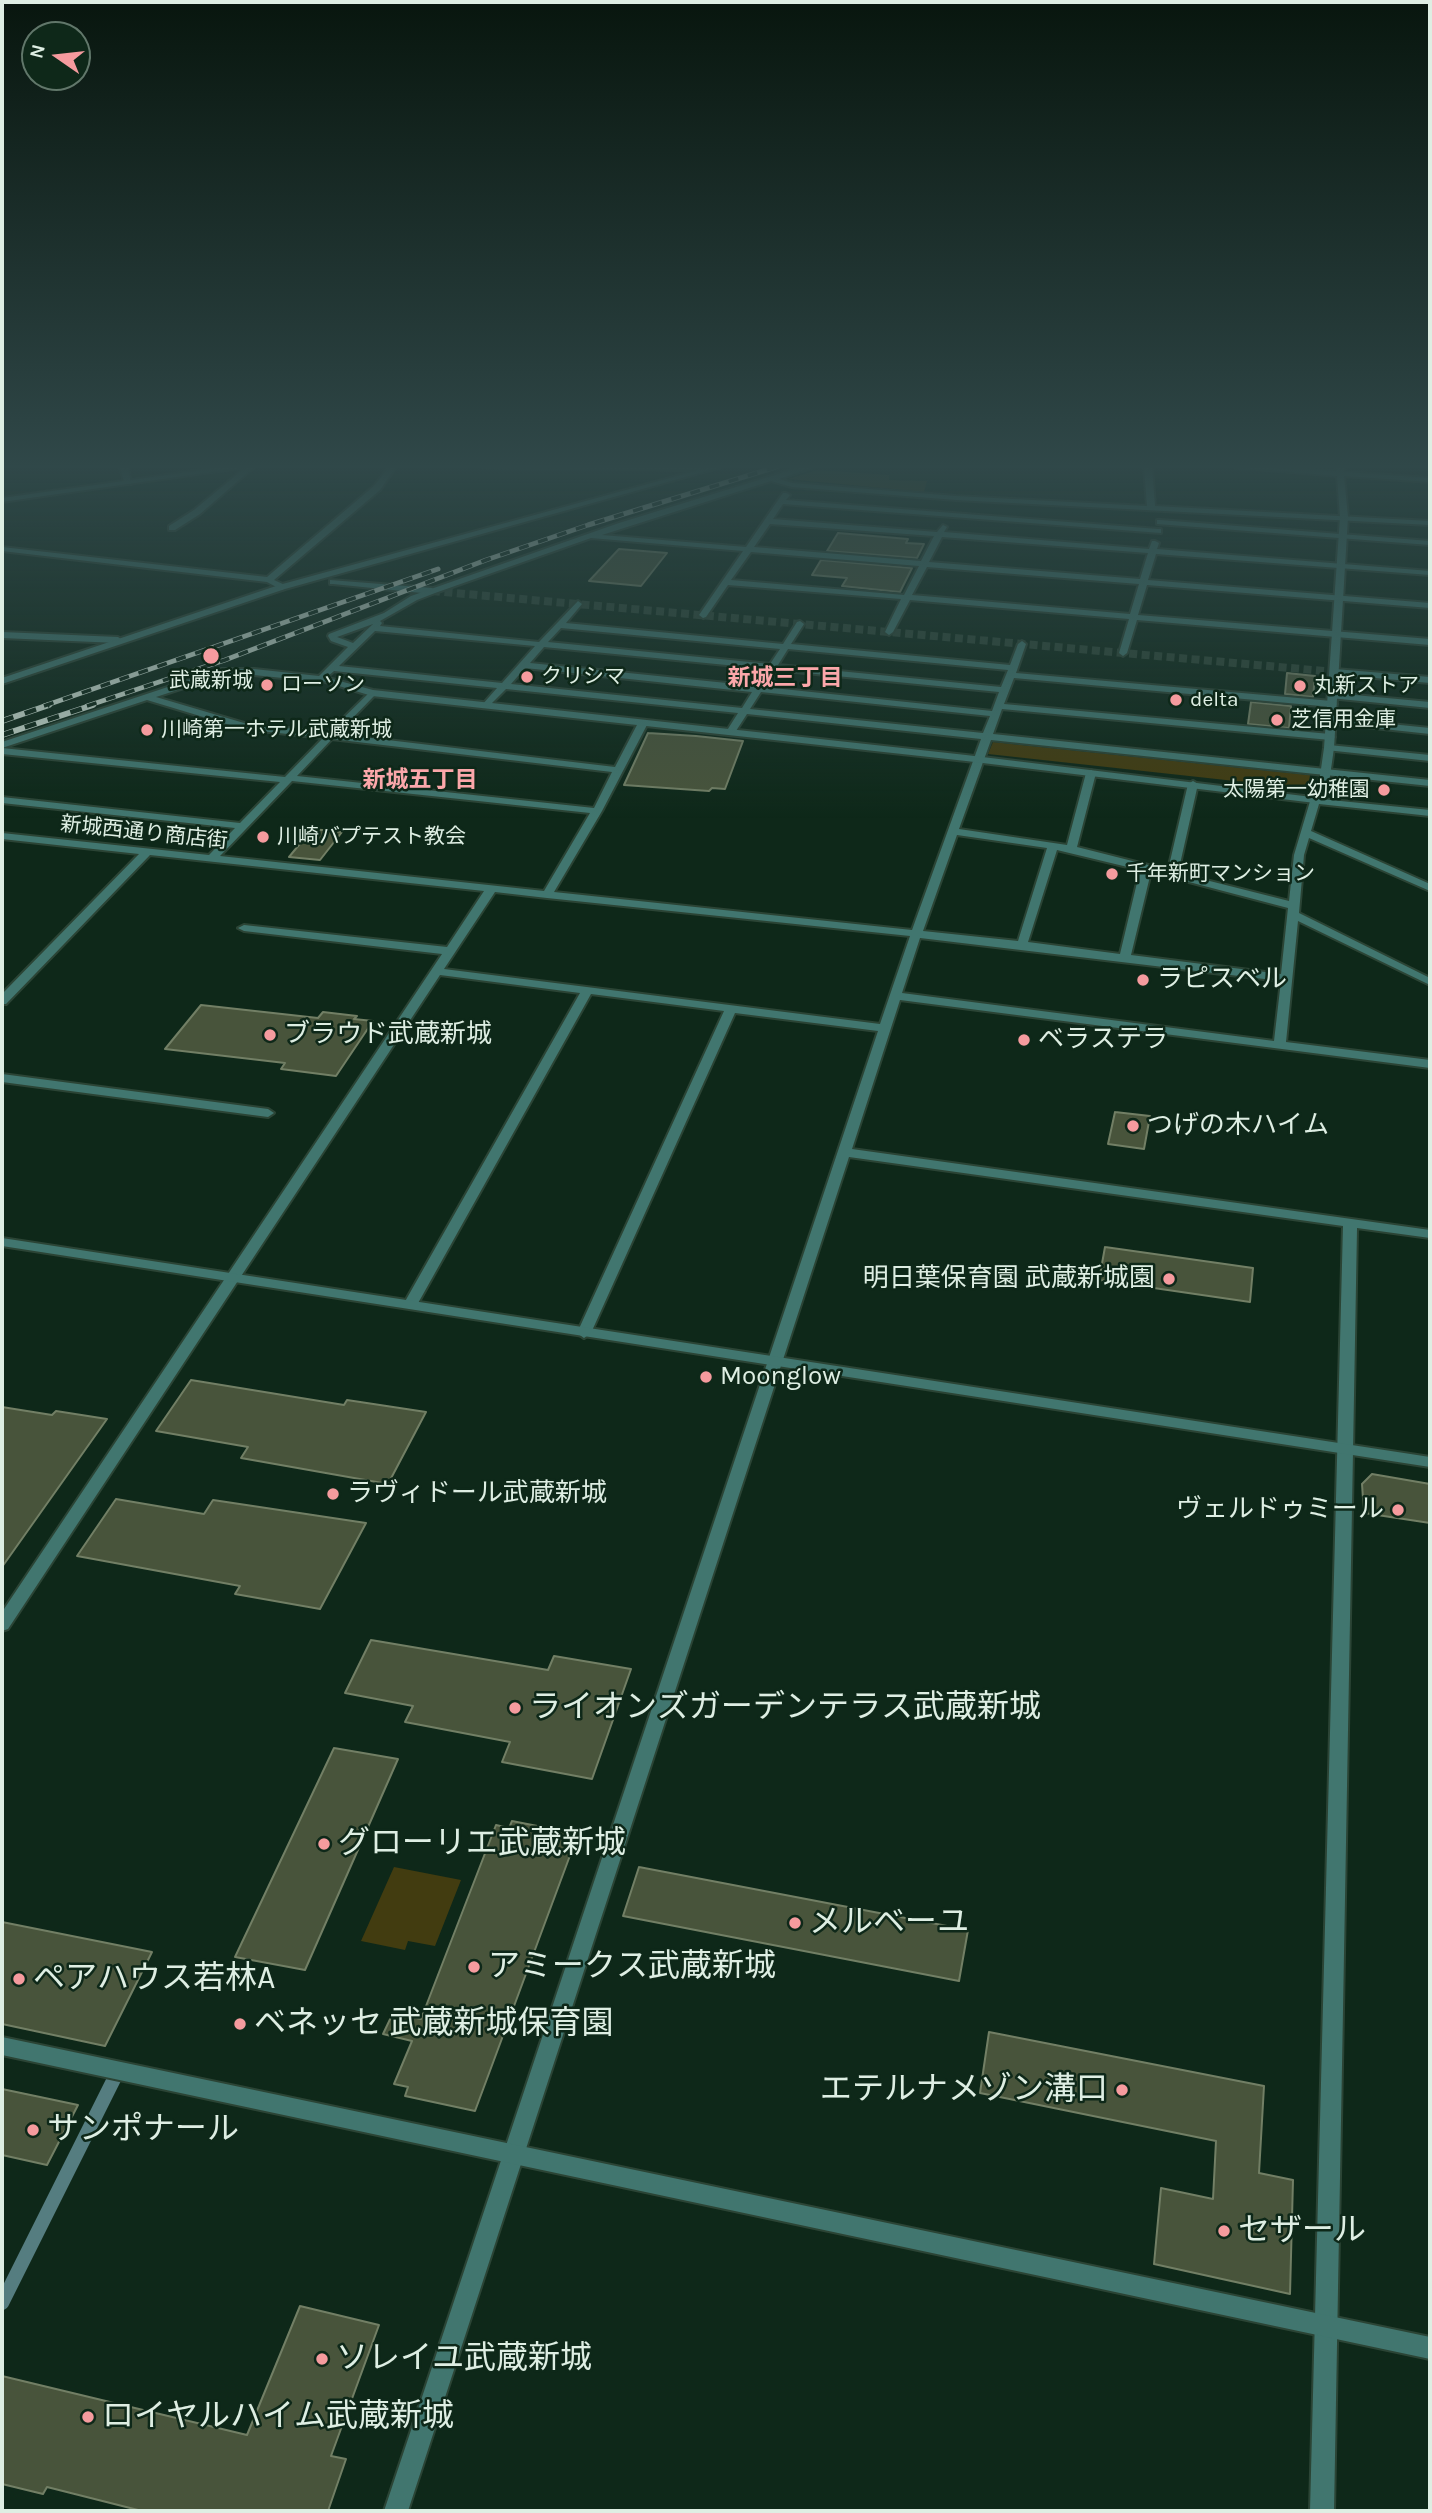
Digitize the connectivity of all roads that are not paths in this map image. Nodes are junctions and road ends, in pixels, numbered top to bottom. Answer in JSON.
{"nodes":[{"id":1,"x":277,"y":584,"type":"edge"},
{"id":2,"x":292,"y":584,"type":"edge"},
{"id":3,"x":362,"y":584,"type":"edge"},
{"id":4,"x":449,"y":584,"type":"tunnel mouth"},
{"id":5,"x":724,"y":584,"type":"edge"},
{"id":6,"x":753,"y":584,"type":"edge"},
{"id":7,"x":913,"y":584,"type":"edge"},
{"id":8,"x":1145,"y":584,"type":"edge"},
{"id":9,"x":1161,"y":584,"type":"edge"},
{"id":10,"x":1338,"y":584,"type":"edge"},
{"id":11,"x":282,"y":587,"type":"junction"},
{"id":12,"x":432,"y":590,"type":"junction"},
{"id":13,"x":906,"y":597,"type":"junction"},
{"id":14,"x":1337,"y":598,"type":"junction"},
{"id":15,"x":578,"y":604,"type":"dead end"},
{"id":16,"x":1430,"y":606,"type":"edge"},
{"id":17,"x":387,"y":615,"type":"junction"},
{"id":18,"x":703,"y":615,"type":"dead end"},
{"id":19,"x":1134,"y":617,"type":"junction"},
{"id":20,"x":800,"y":624,"type":"dead end"},
{"id":21,"x":560,"y":625,"type":"junction"},
{"id":22,"x":374,"y":628,"type":"junction"},
{"id":23,"x":889,"y":632,"type":"dead end"},
{"id":24,"x":1336,"y":634,"type":"junction"},
{"id":25,"x":2,"y":635,"type":"edge"},
{"id":26,"x":118,"y":640,"type":"junction"},
{"id":27,"x":1430,"y":642,"type":"edge"},
{"id":28,"x":542,"y":644,"type":"junction"},
{"id":29,"x":1022,"y":644,"type":"dead end"},
{"id":30,"x":786,"y":646,"type":"junction"},
{"id":31,"x":355,"y":647,"type":"junction"},
{"id":32,"x":1123,"y":653,"type":"dead end"},
{"id":33,"x":523,"y":665,"type":"junction"},
{"id":34,"x":772,"y":667,"type":"junction"},
{"id":35,"x":333,"y":668,"type":"junction"},
{"id":36,"x":1012,"y":671,"type":"junction"},
{"id":37,"x":1335,"y":672,"type":"junction"},
{"id":38,"x":321,"y":679,"type":"junction"},
{"id":39,"x":1430,"y":680,"type":"edge"},
{"id":40,"x":2,"y":681,"type":"edge"},
{"id":41,"x":505,"y":685,"type":"junction"},
{"id":42,"x":758,"y":689,"type":"junction"},
{"id":43,"x":1004,"y":690,"type":"junction"},
{"id":44,"x":372,"y":693,"type":"junction"},
{"id":45,"x":146,"y":697,"type":"junction"},
{"id":46,"x":1333,"y":700,"type":"junction"},
{"id":47,"x":487,"y":705,"type":"junction"},
{"id":48,"x":1430,"y":705,"type":"edge"},
{"id":49,"x":997,"y":710,"type":"junction"},
{"id":50,"x":744,"y":713,"type":"junction"},
{"id":51,"x":1331,"y":721,"type":"junction"},
{"id":52,"x":643,"y":723,"type":"junction"},
{"id":53,"x":1430,"y":731,"type":"edge"},
{"id":54,"x":731,"y":732,"type":"junction"},
{"id":55,"x":330,"y":737,"type":"junction"},
{"id":56,"x":986,"y":738,"type":"junction"},
{"id":57,"x":1330,"y":742,"type":"junction"},
{"id":58,"x":2,"y":745,"type":"edge"},
{"id":59,"x":2,"y":751,"type":"edge"},
{"id":60,"x":1430,"y":758,"type":"edge"},
{"id":61,"x":978,"y":759,"type":"junction"},
{"id":62,"x":619,"y":770,"type":"junction"},
{"id":63,"x":1327,"y":772,"type":"junction"},
{"id":64,"x":1091,"y":773,"type":"junction"},
{"id":65,"x":289,"y":779,"type":"junction"},
{"id":66,"x":1430,"y":783,"type":"edge"},
{"id":67,"x":1193,"y":785,"type":"junction"},
{"id":68,"x":2,"y":800,"type":"edge"},
{"id":69,"x":1315,"y":800,"type":"junction"},
{"id":70,"x":597,"y":811,"type":"junction"},
{"id":71,"x":1430,"y":813,"type":"edge"},
{"id":72,"x":243,"y":826,"type":"junction"},
{"id":73,"x":953,"y":831,"type":"junction"},
{"id":74,"x":1305,"y":832,"type":"junction"},
{"id":75,"x":2,"y":836,"type":"edge"},
{"id":76,"x":1053,"y":846,"type":"junction"},
{"id":77,"x":1071,"y":849,"type":"junction"},
{"id":78,"x":147,"y":852,"type":"junction"},
{"id":79,"x":211,"y":859,"type":"junction"},
{"id":80,"x":1146,"y":869,"type":"junction"},
{"id":81,"x":1172,"y":875,"type":"junction"},
{"id":82,"x":1430,"y":888,"type":"edge"},
{"id":83,"x":491,"y":889,"type":"junction"},
{"id":84,"x":547,"y":895,"type":"junction"},
{"id":85,"x":1294,"y":911,"type":"junction"},
{"id":86,"x":244,"y":928,"type":"dead end"},
{"id":87,"x":916,"y":933,"type":"junction"},
{"id":88,"x":1022,"y":945,"type":"junction"},
{"id":89,"x":450,"y":951,"type":"junction"},
{"id":90,"x":1125,"y":957,"type":"junction"},
{"id":91,"x":436,"y":971,"type":"junction"},
{"id":92,"x":1288,"y":978,"type":"junction"},
{"id":93,"x":1430,"y":982,"type":"edge"},
{"id":94,"x":587,"y":990,"type":"junction"},
{"id":95,"x":896,"y":996,"type":"junction"},
{"id":96,"x":2,"y":1001,"type":"edge"},
{"id":97,"x":731,"y":1009,"type":"junction"},
{"id":98,"x":885,"y":1028,"type":"junction"},
{"id":99,"x":1280,"y":1045,"type":"junction"},
{"id":100,"x":1430,"y":1064,"type":"edge"},
{"id":101,"x":2,"y":1078,"type":"edge"},
{"id":102,"x":268,"y":1112,"type":"dead end"},
{"id":103,"x":845,"y":1152,"type":"junction"},
{"id":104,"x":1350,"y":1223,"type":"junction"},
{"id":105,"x":1430,"y":1234,"type":"edge"},
{"id":106,"x":2,"y":1242,"type":"edge"},
{"id":107,"x":232,"y":1278,"type":"junction"},
{"id":108,"x":410,"y":1305,"type":"junction"},
{"id":109,"x":584,"y":1332,"type":"junction"},
{"id":110,"x":776,"y":1362,"type":"junction"},
{"id":111,"x":1343,"y":1448,"type":"junction"},
{"id":112,"x":1430,"y":1462,"type":"edge"},
{"id":113,"x":2,"y":1625,"type":"edge"},
{"id":114,"x":2,"y":2046,"type":"edge"},
{"id":115,"x":513,"y":2153,"type":"junction"},
{"id":116,"x":1324,"y":2325,"type":"junction"},
{"id":117,"x":1430,"y":2348,"type":"edge"},
{"id":118,"x":396,"y":2511,"type":"edge"},
{"id":119,"x":1322,"y":2511,"type":"edge"}],
"edges":[{"from":1,"to":11,"type":"street"},
{"from":2,"to":11,"type":"street"},
{"from":3,"to":12,"type":"street"},
{"from":4,"to":12,"type":"street"},
{"from":5,"to":18,"type":"street"},
{"from":6,"to":13,"type":"street"},
{"from":7,"to":13,"type":"street"},
{"from":8,"to":19,"type":"street"},
{"from":9,"to":14,"type":"street"},
{"from":10,"to":14,"type":"street"},
{"from":11,"to":26,"type":"street"},
{"from":12,"to":17,"type":"street"},
{"from":13,"to":19,"type":"street"},
{"from":13,"to":23,"type":"street"},
{"from":14,"to":16,"type":"street"},
{"from":14,"to":24,"type":"street"},
{"from":15,"to":21,"type":"street"},
{"from":17,"to":22,"type":"street"},
{"from":17,"to":31,"type":"street"},
{"from":19,"to":24,"type":"street"},
{"from":19,"to":32,"type":"street"},
{"from":20,"to":30,"type":"street"},
{"from":21,"to":28,"type":"street"},
{"from":21,"to":30,"type":"street"},
{"from":22,"to":28,"type":"street"},
{"from":22,"to":31,"type":"street"},
{"from":24,"to":27,"type":"street"},
{"from":24,"to":37,"type":"street"},
{"from":25,"to":26,"type":"street"},
{"from":26,"to":40,"type":"street"},
{"from":28,"to":33,"type":"street"},
{"from":28,"to":34,"type":"street"},
{"from":29,"to":36,"type":"street"},
{"from":30,"to":34,"type":"street"},
{"from":30,"to":36,"type":"street"},
{"from":31,"to":35,"type":"street"},
{"from":33,"to":41,"type":"street"},
{"from":33,"to":42,"type":"street"},
{"from":34,"to":42,"type":"street"},
{"from":34,"to":43,"type":"street"},
{"from":35,"to":38,"type":"street"},
{"from":35,"to":41,"type":"street"},
{"from":36,"to":43,"type":"street"},
{"from":36,"to":46,"type":"street"},
{"from":37,"to":39,"type":"street"},
{"from":37,"to":46,"type":"street"},
{"from":38,"to":44,"type":"street"},
{"from":38,"to":45,"type":"street"},
{"from":41,"to":47,"type":"street"},
{"from":41,"to":50,"type":"street"},
{"from":42,"to":49,"type":"street"},
{"from":42,"to":50,"type":"street"},
{"from":43,"to":49,"type":"street"},
{"from":44,"to":47,"type":"street"},
{"from":44,"to":55,"type":"street"},
{"from":45,"to":55,"type":"street"},
{"from":45,"to":58,"type":"street"},
{"from":46,"to":48,"type":"street"},
{"from":46,"to":51,"type":"street"},
{"from":47,"to":52,"type":"street"},
{"from":49,"to":56,"type":"street"},
{"from":49,"to":57,"type":"street"},
{"from":50,"to":54,"type":"street"},
{"from":50,"to":56,"type":"street"},
{"from":51,"to":53,"type":"street"},
{"from":51,"to":57,"type":"street"},
{"from":52,"to":54,"type":"street"},
{"from":52,"to":62,"type":"street"},
{"from":54,"to":61,"type":"street"},
{"from":55,"to":62,"type":"street"},
{"from":55,"to":65,"type":"street"},
{"from":56,"to":61,"type":"street"},
{"from":56,"to":63,"type":"street"},
{"from":57,"to":60,"type":"street"},
{"from":57,"to":63,"type":"street"},
{"from":59,"to":65,"type":"street"},
{"from":61,"to":64,"type":"street"},
{"from":61,"to":73,"type":"street"},
{"from":62,"to":70,"type":"street"},
{"from":63,"to":66,"type":"street"},
{"from":63,"to":69,"type":"street"},
{"from":64,"to":67,"type":"street"},
{"from":64,"to":77,"type":"street"},
{"from":65,"to":70,"type":"street"},
{"from":65,"to":72,"type":"street"},
{"from":67,"to":69,"type":"street"},
{"from":67,"to":81,"type":"street"},
{"from":68,"to":72,"type":"street"},
{"from":69,"to":71,"type":"street"},
{"from":69,"to":74,"type":"street"},
{"from":70,"to":84,"type":"street"},
{"from":72,"to":79,"type":"street"},
{"from":73,"to":76,"type":"street"},
{"from":73,"to":87,"type":"street"},
{"from":74,"to":82,"type":"street"},
{"from":74,"to":85,"type":"street"},
{"from":75,"to":78,"type":"street","name":"新城西通り商店街"},
{"from":76,"to":77,"type":"street"},
{"from":76,"to":88,"type":"street"},
{"from":77,"to":80,"type":"street"},
{"from":78,"to":79,"type":"street","name":"新城西通り商店街"},
{"from":78,"to":96,"type":"street"},
{"from":79,"to":83,"type":"street","name":"新城西通り商店街"},
{"from":80,"to":81,"type":"street"},
{"from":80,"to":90,"type":"street"},
{"from":81,"to":85,"type":"street"},
{"from":83,"to":84,"type":"street","name":"新城西通り商店街"},
{"from":83,"to":89,"type":"street"},
{"from":84,"to":87,"type":"street","name":"新城西通り商店街"},
{"from":85,"to":92,"type":"street"},
{"from":85,"to":93,"type":"street"},
{"from":86,"to":89,"type":"street"},
{"from":87,"to":88,"type":"street","name":"新城西通り商店街"},
{"from":87,"to":95,"type":"street"},
{"from":88,"to":90,"type":"street","name":"新城西通り商店街"},
{"from":89,"to":91,"type":"street"},
{"from":90,"to":92,"type":"street","name":"新城西通り商店街"},
{"from":91,"to":94,"type":"street"},
{"from":91,"to":107,"type":"street"},
{"from":92,"to":99,"type":"street"},
{"from":94,"to":97,"type":"street"},
{"from":94,"to":108,"type":"street"},
{"from":95,"to":98,"type":"street"},
{"from":95,"to":99,"type":"street"},
{"from":97,"to":98,"type":"street"},
{"from":97,"to":109,"type":"street"},
{"from":98,"to":103,"type":"street"},
{"from":99,"to":100,"type":"street"},
{"from":101,"to":102,"type":"street"},
{"from":103,"to":104,"type":"street"},
{"from":103,"to":110,"type":"street"},
{"from":104,"to":105,"type":"street"},
{"from":104,"to":111,"type":"street"},
{"from":106,"to":107,"type":"street"},
{"from":107,"to":108,"type":"street"},
{"from":107,"to":113,"type":"street"},
{"from":108,"to":109,"type":"street"},
{"from":109,"to":110,"type":"street"},
{"from":110,"to":111,"type":"street"},
{"from":110,"to":115,"type":"street"},
{"from":111,"to":112,"type":"street"},
{"from":111,"to":116,"type":"street"},
{"from":114,"to":115,"type":"street"},
{"from":115,"to":116,"type":"street"},
{"from":115,"to":118,"type":"street"},
{"from":116,"to":117,"type":"street"},
{"from":116,"to":119,"type":"street"}]}
